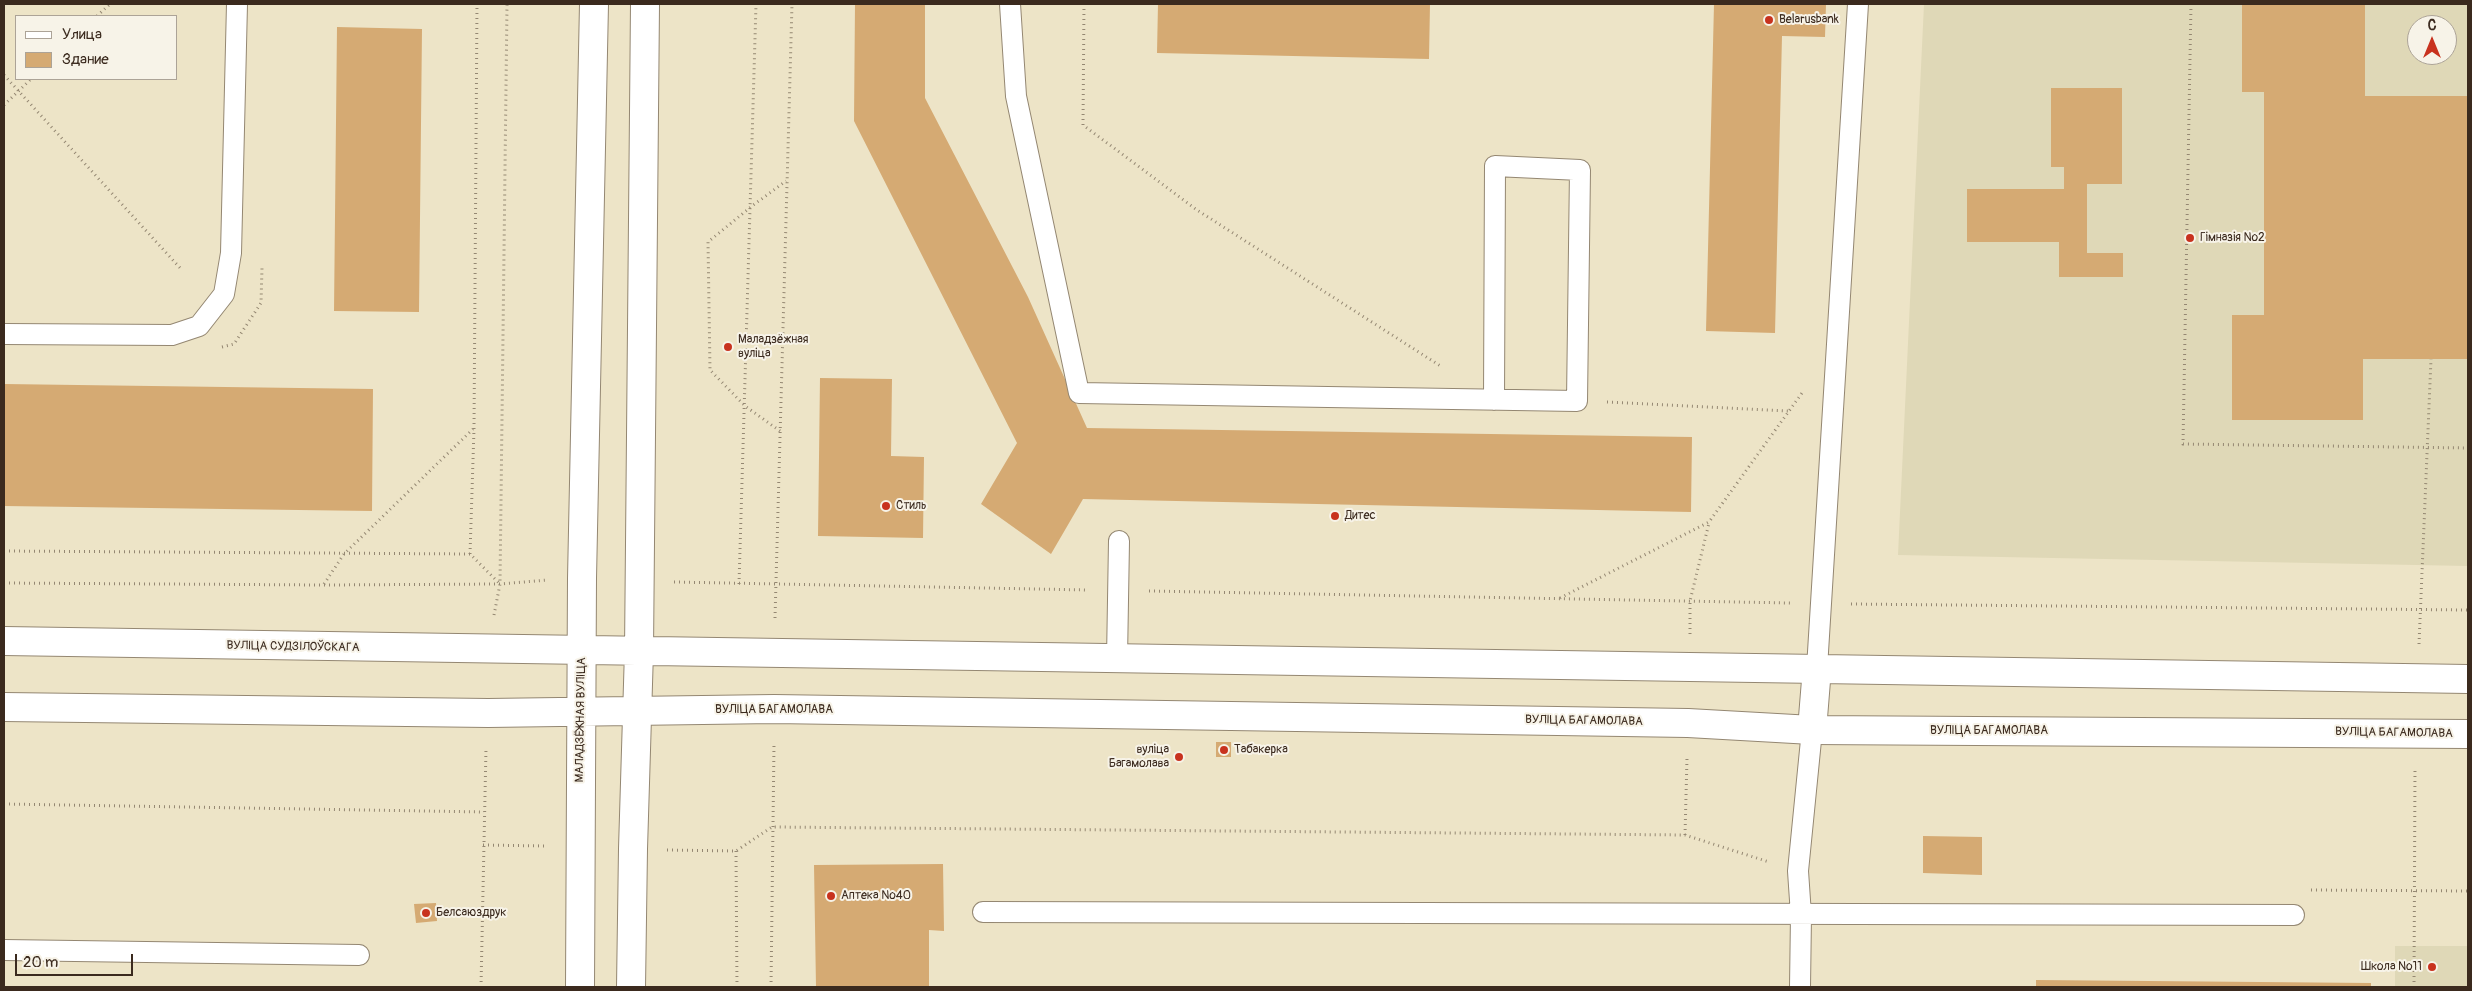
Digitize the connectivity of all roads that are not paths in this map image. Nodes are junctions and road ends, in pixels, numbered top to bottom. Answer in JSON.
{"nodes":[{"id":1,"x":237,"y":4,"type":"edge"},
{"id":2,"x":594,"y":4,"type":"edge"},
{"id":3,"x":645,"y":4,"type":"edge"},
{"id":4,"x":1010,"y":4,"type":"edge"},
{"id":5,"x":1858,"y":4,"type":"edge"},
{"id":6,"x":4,"y":334,"type":"edge"},
{"id":7,"x":1494,"y":400,"type":"junction"},
{"id":8,"x":1119,"y":541,"type":"dead end"},
{"id":9,"x":4,"y":642,"type":"edge"},
{"id":10,"x":583,"y":651,"type":"junction"},
{"id":11,"x":639,"y":651,"type":"junction"},
{"id":12,"x":1117,"y":658,"type":"junction"},
{"id":13,"x":1817,"y":668,"type":"junction"},
{"id":14,"x":2468,"y":679,"type":"edge"},
{"id":15,"x":4,"y":707,"type":"edge"},
{"id":16,"x":637,"y":711,"type":"junction"},
{"id":17,"x":580,"y":712,"type":"junction"},
{"id":18,"x":1812,"y":730,"type":"junction"},
{"id":19,"x":2468,"y":734,"type":"edge"},
{"id":20,"x":983,"y":912,"type":"dead end"},
{"id":21,"x":1801,"y":915,"type":"junction"},
{"id":22,"x":2294,"y":915,"type":"dead end"},
{"id":23,"x":4,"y":950,"type":"edge"},
{"id":24,"x":359,"y":955,"type":"dead end"},
{"id":25,"x":580,"y":987,"type":"edge"},
{"id":26,"x":631,"y":987,"type":"edge"},
{"id":27,"x":1800,"y":987,"type":"edge"}],
"edges":[{"from":1,"to":6,"type":"lane"},
{"from":2,"to":10,"type":"main road","name":"МАЛАДЗЁЖНАЯ ВУЛІЦА"},
{"from":3,"to":11,"type":"main road"},
{"from":4,"to":7,"type":"lane"},
{"from":5,"to":13,"type":"lane"},
{"from":7,"to":7,"type":"lane"},
{"from":8,"to":12,"type":"lane"},
{"from":9,"to":10,"type":"main road","name":"ВУЛІЦА СУДЗІЛОЎСКАГА"},
{"from":10,"to":11,"type":"main road"},
{"from":10,"to":17,"type":"main road","name":"МАЛАДЗЁЖНАЯ ВУЛІЦА"},
{"from":11,"to":12,"type":"main road"},
{"from":11,"to":16,"type":"main road"},
{"from":12,"to":13,"type":"main road"},
{"from":13,"to":14,"type":"main road"},
{"from":13,"to":18,"type":"main road"},
{"from":15,"to":17,"type":"main road"},
{"from":16,"to":17,"type":"main road","name":"ВУЛІЦА БАГАМОЛАВА"},
{"from":16,"to":18,"type":"main road","name":"ВУЛІЦА БАГАМОЛАВА"},
{"from":16,"to":26,"type":"main road"},
{"from":17,"to":25,"type":"main road","name":"МАЛАДЗЁЖНАЯ ВУЛІЦА"},
{"from":18,"to":19,"type":"main road","name":"ВУЛІЦА БАГАМОЛАВА"},
{"from":18,"to":21,"type":"lane"},
{"from":20,"to":21,"type":"lane"},
{"from":21,"to":22,"type":"lane"},
{"from":21,"to":27,"type":"lane"},
{"from":23,"to":24,"type":"lane"}]}
